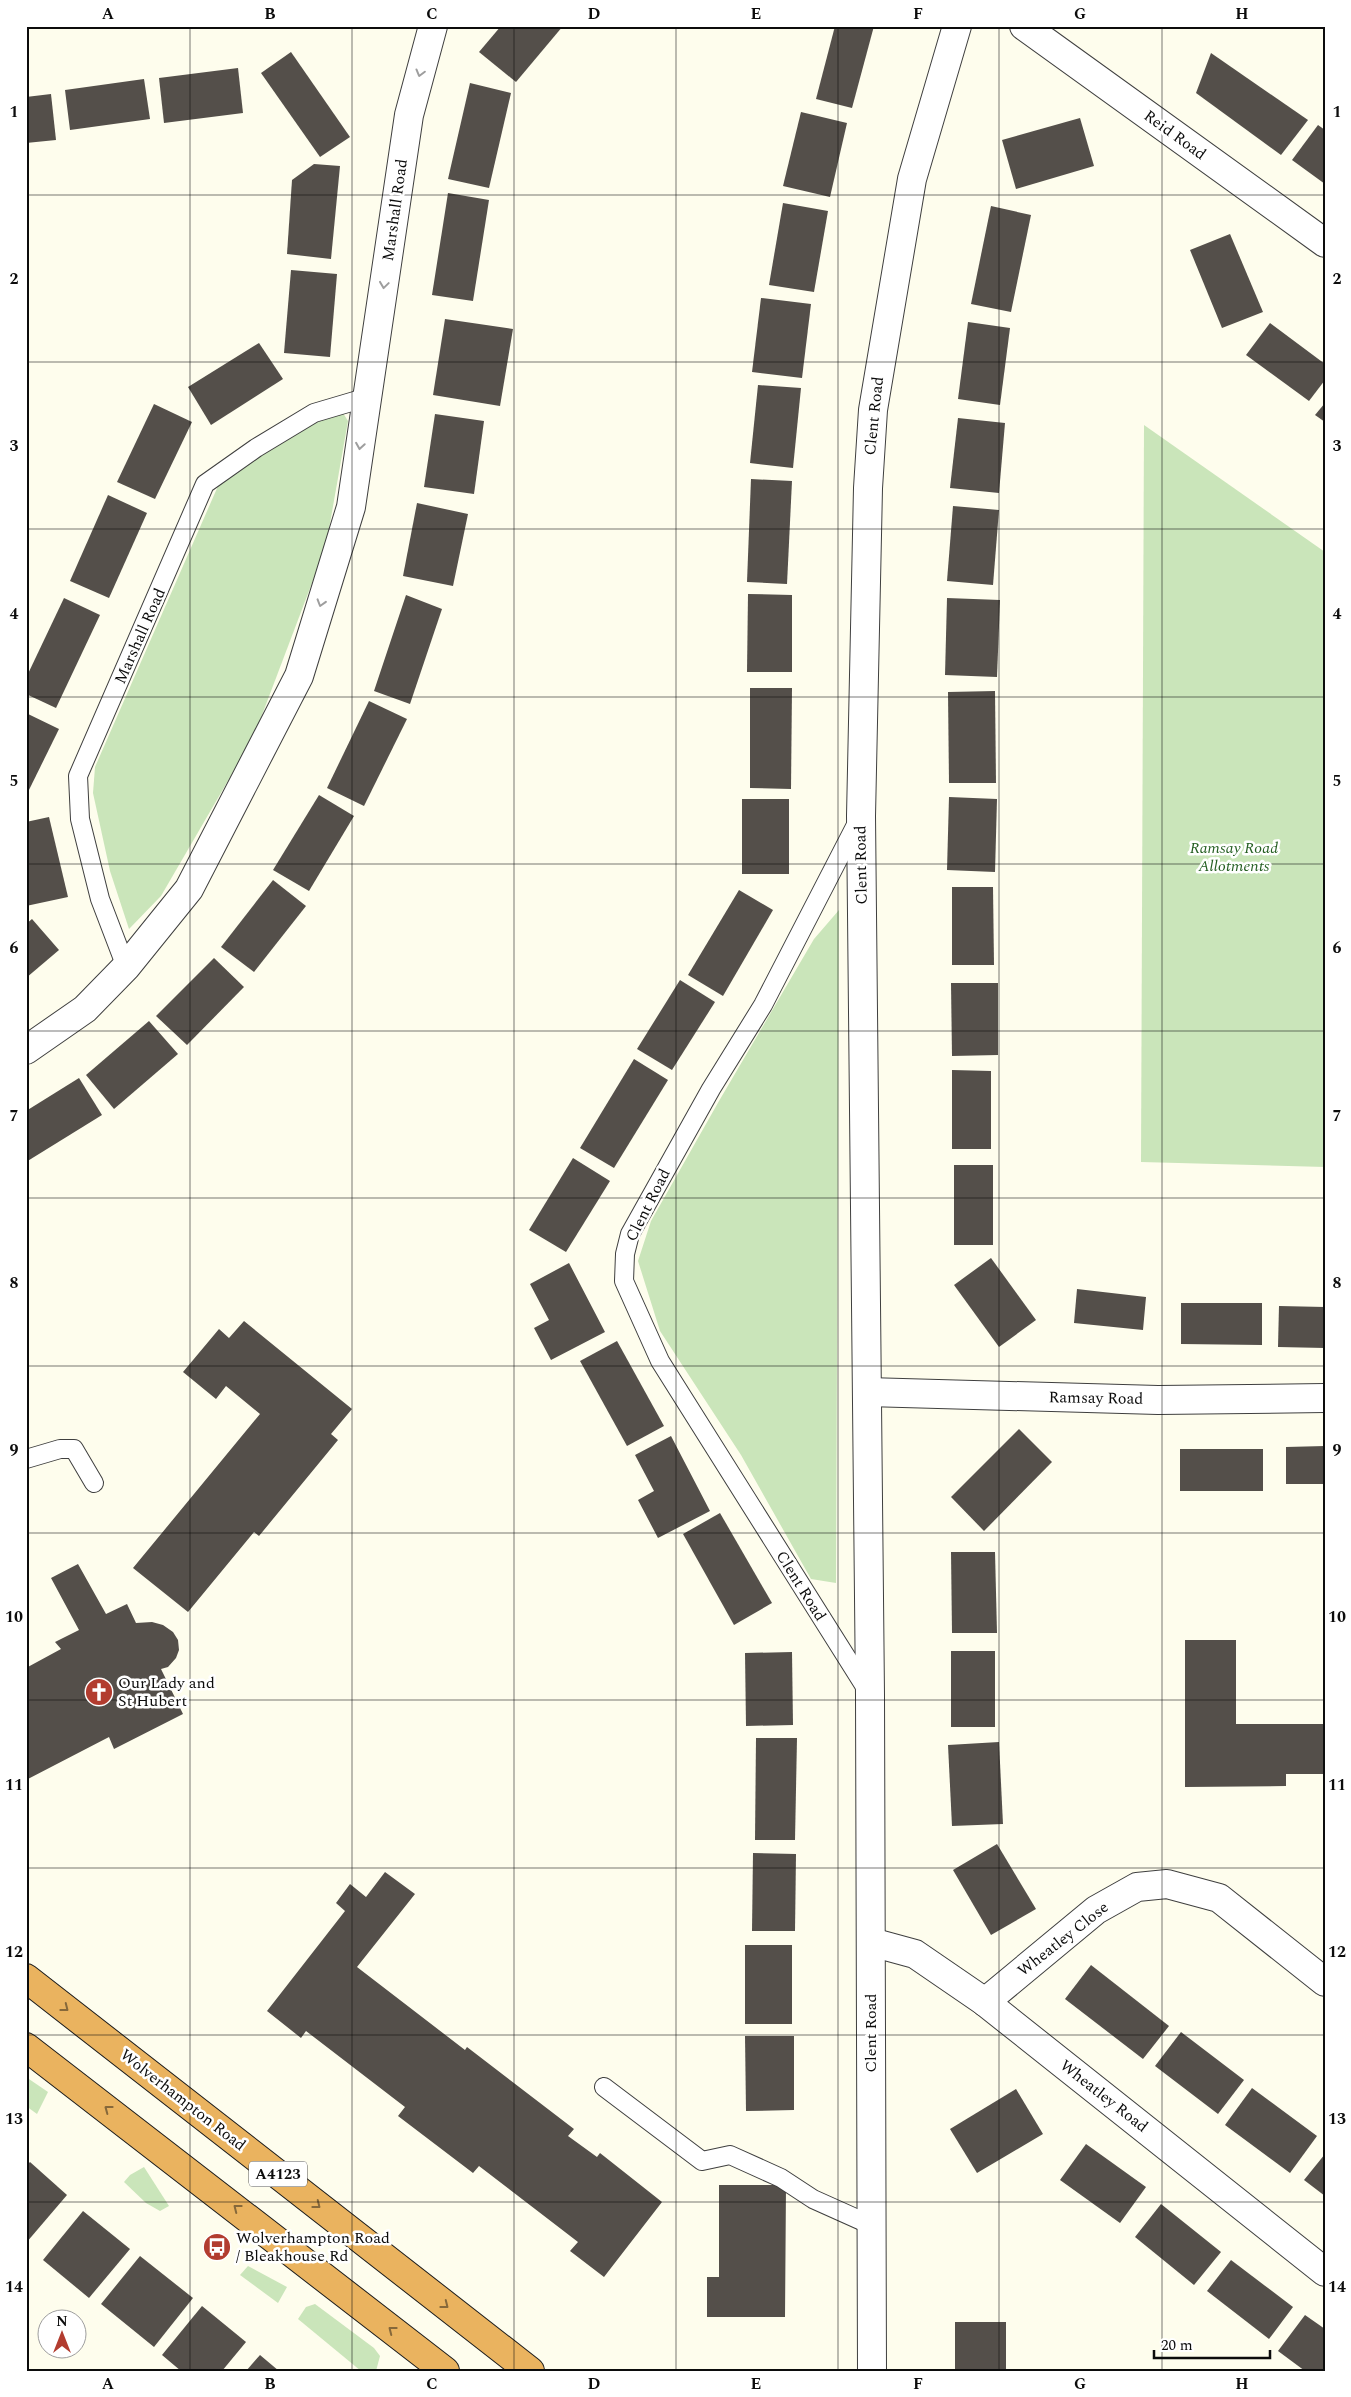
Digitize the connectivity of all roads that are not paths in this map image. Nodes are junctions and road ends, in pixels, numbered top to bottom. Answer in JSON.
{"nodes":[{"id":1,"x":433,"y":26,"type":"edge"},
{"id":2,"x":957,"y":26,"type":"edge"},
{"id":3,"x":1024,"y":26,"type":"edge"},
{"id":4,"x":1325,"y":243,"type":"edge"},
{"id":5,"x":368,"y":397,"type":"junction"},
{"id":6,"x":861,"y":816,"type":"junction"},
{"id":7,"x":126,"y":967,"type":"junction"},
{"id":8,"x":26,"y":1050,"type":"edge"},
{"id":9,"x":867,"y":1392,"type":"junction"},
{"id":10,"x":1325,"y":1398,"type":"edge"},
{"id":11,"x":26,"y":1459,"type":"edge"},
{"id":12,"x":94,"y":1483,"type":"dead end"},
{"id":13,"x":870,"y":1695,"type":"junction"},
{"id":14,"x":871,"y":1942,"type":"junction"},
{"id":15,"x":26,"y":1978,"type":"edge"},
{"id":16,"x":1325,"y":1982,"type":"edge"},
{"id":17,"x":985,"y":2002,"type":"junction"},
{"id":18,"x":26,"y":2047,"type":"edge"},
{"id":19,"x":604,"y":2087,"type":"dead end"},
{"id":20,"x":871,"y":2225,"type":"junction"},
{"id":21,"x":1325,"y":2272,"type":"edge"},
{"id":22,"x":445,"y":2371,"type":"edge"},
{"id":23,"x":530,"y":2371,"type":"edge"},
{"id":24,"x":872,"y":2371,"type":"edge"}],
"edges":[{"from":1,"to":5,"type":"street","name":"Marshall Road","one_way":true},
{"from":2,"to":6,"type":"street","name":"Clent Road"},
{"from":3,"to":4,"type":"street","name":"Reid Road"},
{"from":5,"to":7,"type":"street","name":"Marshall Road","one_way":true},
{"from":5,"to":7,"type":"lane","name":"Marshall Road"},
{"from":6,"to":9,"type":"street","name":"Clent Road"},
{"from":6,"to":13,"type":"lane","name":"Clent Road"},
{"from":7,"to":8,"type":"street","name":"Marshall Road"},
{"from":9,"to":10,"type":"street","name":"Ramsay Road"},
{"from":9,"to":13,"type":"street","name":"Clent Road"},
{"from":11,"to":12,"type":"lane"},
{"from":13,"to":14,"type":"street","name":"Clent Road"},
{"from":14,"to":17,"type":"street","name":"Wheatley Road"},
{"from":14,"to":20,"type":"street","name":"Clent Road"},
{"from":15,"to":23,"type":"highway","name":"Wolverhampton Road","number":"A4123","one_way":true},
{"from":16,"to":17,"type":"street","name":"Wheatley Close"},
{"from":17,"to":21,"type":"street","name":"Wheatley Road"},
{"from":22,"to":18,"type":"highway","one_way":true},
{"from":19,"to":20,"type":"lane"},
{"from":20,"to":24,"type":"street","name":"Clent Road"}]}
